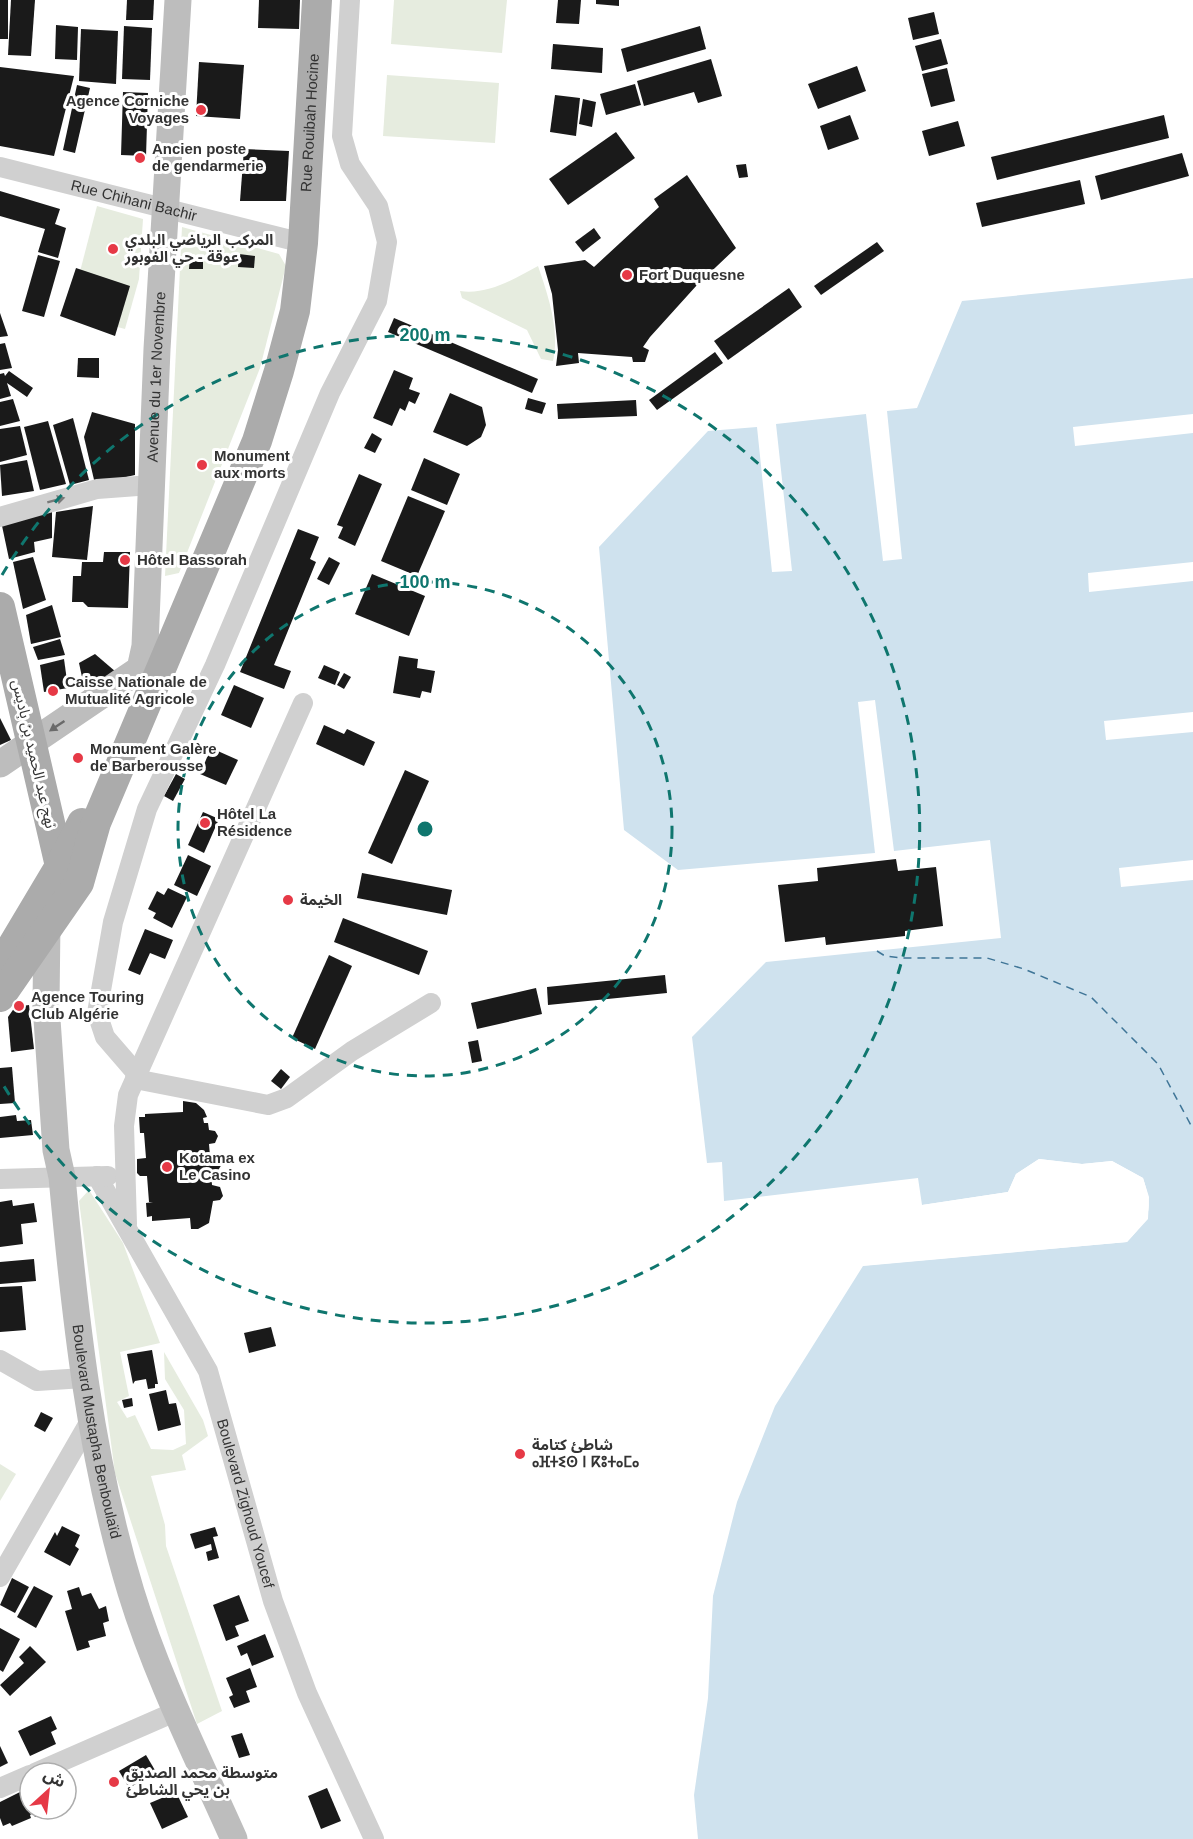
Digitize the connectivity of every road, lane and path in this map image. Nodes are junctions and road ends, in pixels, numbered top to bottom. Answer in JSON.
{"nodes":[{"id":1,"x":178,"y":0,"type":"edge"},
{"id":2,"x":317,"y":0,"type":"edge"},
{"id":3,"x":350,"y":0,"type":"edge"},
{"id":4,"x":0,"y":167,"type":"edge"},
{"id":5,"x":167,"y":208,"type":"junction"},
{"id":6,"x":303,"y":243,"type":"junction"},
{"id":7,"x":151,"y":485,"type":"junction"},
{"id":8,"x":0,"y":517,"type":"edge"},
{"id":9,"x":204,"y":564,"type":"junction"},
{"id":10,"x":148,"y":574,"type":"junction"},
{"id":11,"x":0,"y":608,"type":"edge"},
{"id":12,"x":158,"y":634,"type":"junction"},
{"id":13,"x":149,"y":671,"type":"junction"},
{"id":14,"x":7,"y":674,"type":"edge"},
{"id":15,"x":303,"y":703,"type":"dead end"},
{"id":16,"x":32,"y":743,"type":"junction"},
{"id":17,"x":0,"y":764,"type":"edge"},
{"id":18,"x":61,"y":864,"type":"junction"},
{"id":19,"x":47,"y":928,"type":"junction"},
{"id":20,"x":1,"y":985,"type":"edge"},
{"id":21,"x":431,"y":1003,"type":"dead end"},
{"id":22,"x":46,"y":1005,"type":"junction"},
{"id":23,"x":136,"y":1076,"type":"junction"},
{"id":24,"x":124,"y":1175,"type":"junction"},
{"id":25,"x":97,"y":1176,"type":"junction"},
{"id":26,"x":62,"y":1177,"type":"junction"},
{"id":27,"x":0,"y":1179,"type":"edge"},
{"id":28,"x":127,"y":1230,"type":"junction"},
{"id":29,"x":0,"y":1360,"type":"edge"},
{"id":30,"x":84,"y":1378,"type":"junction"},
{"id":31,"x":90,"y":1421,"type":"junction"},
{"id":32,"x":0,"y":1577,"type":"edge"},
{"id":33,"x":177,"y":1711,"type":"junction"},
{"id":34,"x":62,"y":1761,"type":"edge"},
{"id":35,"x":18,"y":1780,"type":"edge"},
{"id":36,"x":0,"y":1788,"type":"edge"},
{"id":37,"x":234,"y":1839,"type":"edge"},
{"id":38,"x":374,"y":1839,"type":"edge"}],
"edges":[{"from":1,"to":5,"type":"main road","name":"Avenue du 1er Novembre"},
{"from":2,"to":6,"type":"main road","name":"Rue Rouibah Hocine"},
{"from":3,"to":23,"type":"street"},
{"from":4,"to":5,"type":"street","name":"Rue Chihani Bachir"},
{"from":5,"to":6,"type":"street","name":"Rue Chihani Bachir"},
{"from":5,"to":7,"type":"main road","name":"Avenue du 1er Novembre"},
{"from":6,"to":9,"type":"main road","name":"Rue Rouibah Hocine"},
{"from":8,"to":7,"type":"street","one_way":true},
{"from":7,"to":10,"type":"main road","name":"Avenue du 1er Novembre"},
{"from":9,"to":12,"type":"main road"},
{"from":9,"to":13,"type":"main road"},
{"from":10,"to":12,"type":"main road"},
{"from":10,"to":13,"type":"main road"},
{"from":11,"to":14,"type":"main road","name":"نهج عبد الحميد بن باديس"},
{"from":12,"to":13,"type":"main road"},
{"from":13,"to":16,"type":"main road","one_way":true},
{"from":13,"to":18,"type":"main road"},
{"from":14,"to":16,"type":"main road","name":"نهج عبد الحميد بن باديس"},
{"from":15,"to":23,"type":"street"},
{"from":16,"to":17,"type":"main road"},
{"from":16,"to":18,"type":"main road","name":"نهج عبد الحميد بن باديس"},
{"from":18,"to":19,"type":"main road"},
{"from":18,"to":20,"type":"main road"},
{"from":18,"to":22,"type":"main road"},
{"from":19,"to":20,"type":"main road"},
{"from":19,"to":22,"type":"main road"},
{"from":20,"to":22,"type":"main road"},
{"from":21,"to":23,"type":"street"},
{"from":22,"to":26,"type":"main road","name":"Boulevard Mustapha Benboulaïd"},
{"from":23,"to":24,"type":"street"},
{"from":24,"to":25,"type":"street"},
{"from":24,"to":28,"type":"street"},
{"from":25,"to":26,"type":"street"},
{"from":25,"to":28,"type":"street","name":"Boulevard Zighoud Youcef"},
{"from":26,"to":27,"type":"street"},
{"from":26,"to":30,"type":"main road","name":"Boulevard Mustapha Benboulaïd"},
{"from":28,"to":38,"type":"street","name":"Boulevard Zighoud Youcef"},
{"from":29,"to":30,"type":"street"},
{"from":30,"to":31,"type":"main road","name":"Boulevard Mustapha Benboulaïd"},
{"from":31,"to":32,"type":"street"},
{"from":31,"to":33,"type":"main road","name":"Boulevard Mustapha Benboulaïd"},
{"from":33,"to":34,"type":"street"},
{"from":33,"to":37,"type":"main road","name":"Boulevard Mustapha Benboulaïd"},
{"from":35,"to":36,"type":"street"}]}
